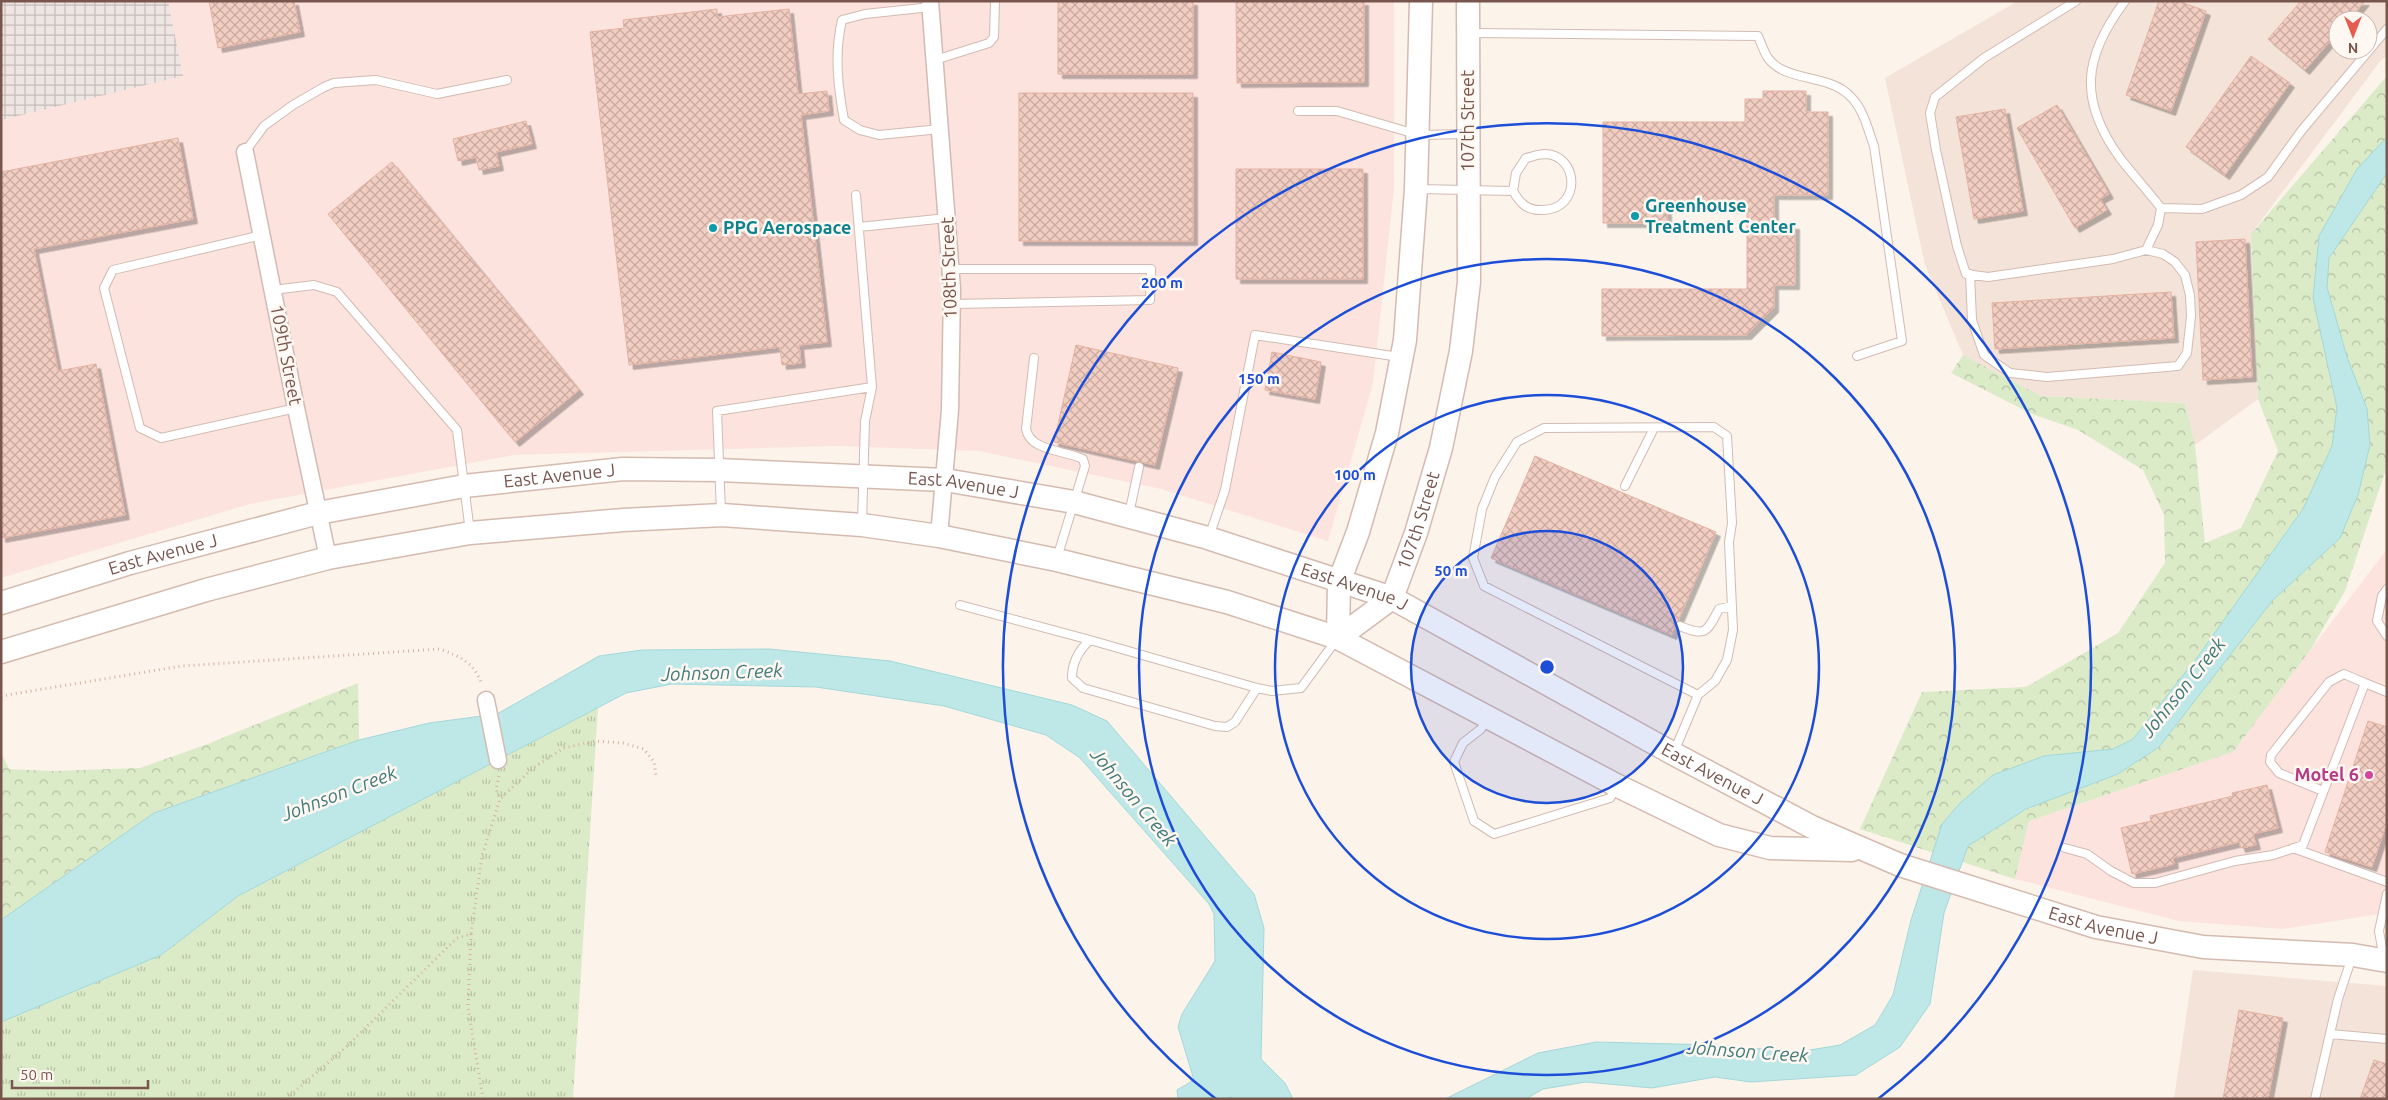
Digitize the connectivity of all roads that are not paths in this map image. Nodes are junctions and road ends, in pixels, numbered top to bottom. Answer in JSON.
{"nodes":[{"id":1,"x":995,"y":1,"type":"edge"},
{"id":2,"x":1421,"y":1,"type":"edge"},
{"id":3,"x":1468,"y":1,"type":"edge"},
{"id":4,"x":2076,"y":1,"type":"edge"},
{"id":5,"x":2125,"y":1,"type":"edge"},
{"id":6,"x":930,"y":4,"type":"edge"},
{"id":7,"x":2387,"y":29,"type":"edge"},
{"id":8,"x":1468,"y":32,"type":"junction"},
{"id":9,"x":935,"y":60,"type":"junction"},
{"id":10,"x":507,"y":80,"type":"dead end"},
{"id":11,"x":1298,"y":111,"type":"dead end"},
{"id":12,"x":940,"y":129,"type":"junction"},
{"id":13,"x":1469,"y":134,"type":"junction"},
{"id":14,"x":1419,"y":135,"type":"junction"},
{"id":15,"x":245,"y":152,"type":"joint"},
{"id":16,"x":1416,"y":189,"type":"junction"},
{"id":17,"x":1468,"y":190,"type":"junction"},
{"id":18,"x":1514,"y":191,"type":"junction"},
{"id":19,"x":856,"y":196,"type":"dead end"},
{"id":20,"x":2161,"y":208,"type":"junction"},
{"id":21,"x":948,"y":218,"type":"junction"},
{"id":22,"x":859,"y":228,"type":"junction"},
{"id":23,"x":262,"y":235,"type":"junction"},
{"id":24,"x":2146,"y":250,"type":"junction"},
{"id":25,"x":951,"y":268,"type":"junction"},
{"id":26,"x":1970,"y":274,"type":"junction"},
{"id":27,"x":273,"y":290,"type":"junction"},
{"id":28,"x":952,"y":304,"type":"junction"},
{"id":29,"x":1857,"y":356,"type":"dead end"},
{"id":30,"x":1401,"y":357,"type":"junction"},
{"id":31,"x":1034,"y":358,"type":"dead end"},
{"id":32,"x":872,"y":387,"type":"junction"},
{"id":33,"x":296,"y":408,"type":"junction"},
{"id":34,"x":1654,"y":428,"type":"junction"},
{"id":35,"x":1138,"y":467,"type":"dead end"},
{"id":36,"x":720,"y":470,"type":"junction"},
{"id":37,"x":863,"y":476,"type":"junction"},
{"id":38,"x":945,"y":480,"type":"junction"},
{"id":39,"x":464,"y":486,"type":"junction"},
{"id":40,"x":1625,"y":486,"type":"dead end"},
{"id":41,"x":1074,"y":502,"type":"junction"},
{"id":42,"x":318,"y":513,"type":"junction"},
{"id":43,"x":722,"y":515,"type":"junction"},
{"id":44,"x":1128,"y":518,"type":"junction"},
{"id":45,"x":862,"y":525,"type":"junction"},
{"id":46,"x":470,"y":533,"type":"junction"},
{"id":47,"x":939,"y":536,"type":"junction"},
{"id":48,"x":1208,"y":538,"type":"junction"},
{"id":49,"x":328,"y":558,"type":"junction"},
{"id":50,"x":1057,"y":560,"type":"junction"},
{"id":51,"x":1340,"y":582,"type":"junction"},
{"id":52,"x":2387,"y":589,"type":"edge"},
{"id":53,"x":1392,"y":598,"type":"junction"},
{"id":54,"x":1,"y":603,"type":"edge"},
{"id":55,"x":960,"y":605,"type":"dead end"},
{"id":56,"x":1732,"y":606,"type":"junction"},
{"id":57,"x":1680,"y":626,"type":"dead end"},
{"id":58,"x":2387,"y":636,"type":"edge"},
{"id":59,"x":1338,"y":638,"type":"junction"},
{"id":60,"x":1090,"y":640,"type":"junction"},
{"id":61,"x":1,"y":652,"type":"edge"},
{"id":62,"x":2365,"y":683,"type":"junction"},
{"id":63,"x":1257,"y":688,"type":"junction"},
{"id":64,"x":2387,"y":692,"type":"edge"},
{"id":65,"x":1698,"y":695,"type":"junction"},
{"id":66,"x":486,"y":700,"type":"road end"},
{"id":67,"x":1488,"y":717,"type":"junction"},
{"id":68,"x":1674,"y":754,"type":"junction"},
{"id":69,"x":498,"y":760,"type":"road end"},
{"id":70,"x":1616,"y":785,"type":"junction"},
{"id":71,"x":2323,"y":791,"type":"junction"},
{"id":72,"x":2065,"y":848,"type":"dead end"},
{"id":73,"x":2293,"y":848,"type":"junction"},
{"id":74,"x":1863,"y":850,"type":"junction"},
{"id":75,"x":2387,"y":882,"type":"edge"},
{"id":76,"x":2387,"y":894,"type":"edge"},
{"id":77,"x":2385,"y":952,"type":"edge"},
{"id":78,"x":2353,"y":955,"type":"junction"},
{"id":79,"x":2330,"y":1034,"type":"junction"},
{"id":80,"x":2387,"y":1039,"type":"edge"},
{"id":81,"x":2315,"y":1099,"type":"edge"}],
"edges":[{"from":1,"to":9,"type":"lane"},
{"from":2,"to":14,"type":"street"},
{"from":3,"to":8,"type":"street","name":"107th Street"},
{"from":4,"to":26,"type":"lane"},
{"from":5,"to":20,"type":"lane"},
{"from":6,"to":9,"type":"street","name":"108th Street"},
{"from":6,"to":12,"type":"lane"},
{"from":7,"to":20,"type":"lane"},
{"from":8,"to":13,"type":"street","name":"107th Street"},
{"from":8,"to":29,"type":"lane"},
{"from":9,"to":12,"type":"street","name":"108th Street"},
{"from":10,"to":15,"type":"lane"},
{"from":11,"to":14,"type":"lane"},
{"from":12,"to":21,"type":"street","name":"108th Street"},
{"from":13,"to":14,"type":"lane"},
{"from":13,"to":17,"type":"street","name":"107th Street"},
{"from":14,"to":16,"type":"street"},
{"from":15,"to":23,"type":"street","name":"109th Street"},
{"from":16,"to":17,"type":"lane"},
{"from":16,"to":30,"type":"street"},
{"from":17,"to":18,"type":"lane"},
{"from":17,"to":53,"type":"street","name":"107th Street"},
{"from":18,"to":18,"type":"lane"},
{"from":19,"to":22,"type":"lane"},
{"from":20,"to":24,"type":"lane"},
{"from":21,"to":22,"type":"lane"},
{"from":21,"to":25,"type":"street","name":"108th Street"},
{"from":22,"to":32,"type":"lane"},
{"from":23,"to":27,"type":"street","name":"109th Street"},
{"from":23,"to":33,"type":"lane"},
{"from":24,"to":26,"type":"lane"},
{"from":24,"to":26,"type":"lane"},
{"from":25,"to":28,"type":"street","name":"108th Street"},
{"from":25,"to":28,"type":"lane"},
{"from":27,"to":33,"type":"street","name":"109th Street"},
{"from":27,"to":39,"type":"lane"},
{"from":28,"to":38,"type":"street","name":"108th Street"},
{"from":30,"to":48,"type":"lane"},
{"from":30,"to":51,"type":"street"},
{"from":31,"to":41,"type":"lane"},
{"from":32,"to":36,"type":"lane"},
{"from":32,"to":37,"type":"lane"},
{"from":33,"to":42,"type":"street","name":"109th Street"},
{"from":34,"to":40,"type":"lane"},
{"from":34,"to":56,"type":"lane"},
{"from":34,"to":65,"type":"lane"},
{"from":35,"to":44,"type":"lane"},
{"from":36,"to":37,"type":"street","name":"East Avenue J"},
{"from":36,"to":39,"type":"street","name":"East Avenue J"},
{"from":36,"to":43,"type":"lane"},
{"from":37,"to":38,"type":"street","name":"East Avenue J"},
{"from":37,"to":45,"type":"lane"},
{"from":38,"to":41,"type":"street","name":"East Avenue J"},
{"from":38,"to":47,"type":"street","name":"108th Street"},
{"from":39,"to":42,"type":"street","name":"East Avenue J"},
{"from":39,"to":46,"type":"lane"},
{"from":41,"to":44,"type":"street","name":"East Avenue J"},
{"from":41,"to":50,"type":"lane"},
{"from":42,"to":49,"type":"street","name":"109th Street"},
{"from":42,"to":54,"type":"street","name":"East Avenue J"},
{"from":43,"to":45,"type":"street","name":"East Avenue J"},
{"from":43,"to":46,"type":"street","name":"East Avenue J"},
{"from":44,"to":48,"type":"street","name":"East Avenue J"},
{"from":45,"to":47,"type":"street","name":"East Avenue J"},
{"from":46,"to":49,"type":"street","name":"East Avenue J"},
{"from":47,"to":50,"type":"street","name":"East Avenue J"},
{"from":48,"to":51,"type":"street","name":"East Avenue J"},
{"from":49,"to":61,"type":"street","name":"East Avenue J"},
{"from":50,"to":59,"type":"street","name":"East Avenue J"},
{"from":51,"to":53,"type":"street","name":"East Avenue J"},
{"from":51,"to":59,"type":"street"},
{"from":52,"to":58,"type":"lane"},
{"from":53,"to":59,"type":"street"},
{"from":53,"to":68,"type":"street","name":"East Avenue J"},
{"from":55,"to":60,"type":"lane"},
{"from":56,"to":57,"type":"lane"},
{"from":56,"to":65,"type":"lane"},
{"from":59,"to":63,"type":"lane"},
{"from":59,"to":67,"type":"street","name":"East Avenue J"},
{"from":60,"to":63,"type":"lane"},
{"from":60,"to":63,"type":"lane"},
{"from":62,"to":64,"type":"lane"},
{"from":62,"to":71,"type":"lane"},
{"from":62,"to":71,"type":"lane"},
{"from":65,"to":68,"type":"lane"},
{"from":66,"to":69,"type":"street"},
{"from":67,"to":70,"type":"street","name":"East Avenue J"},
{"from":67,"to":70,"type":"lane"},
{"from":68,"to":74,"type":"street","name":"East Avenue J"},
{"from":70,"to":74,"type":"street","name":"East Avenue J"},
{"from":71,"to":73,"type":"lane"},
{"from":72,"to":73,"type":"lane"},
{"from":73,"to":75,"type":"lane"},
{"from":74,"to":78,"type":"street","name":"East Avenue J"},
{"from":76,"to":77,"type":"lane"},
{"from":77,"to":78,"type":"street","name":"East Avenue J"},
{"from":78,"to":79,"type":"lane"},
{"from":79,"to":80,"type":"lane"},
{"from":79,"to":81,"type":"lane"}]}
